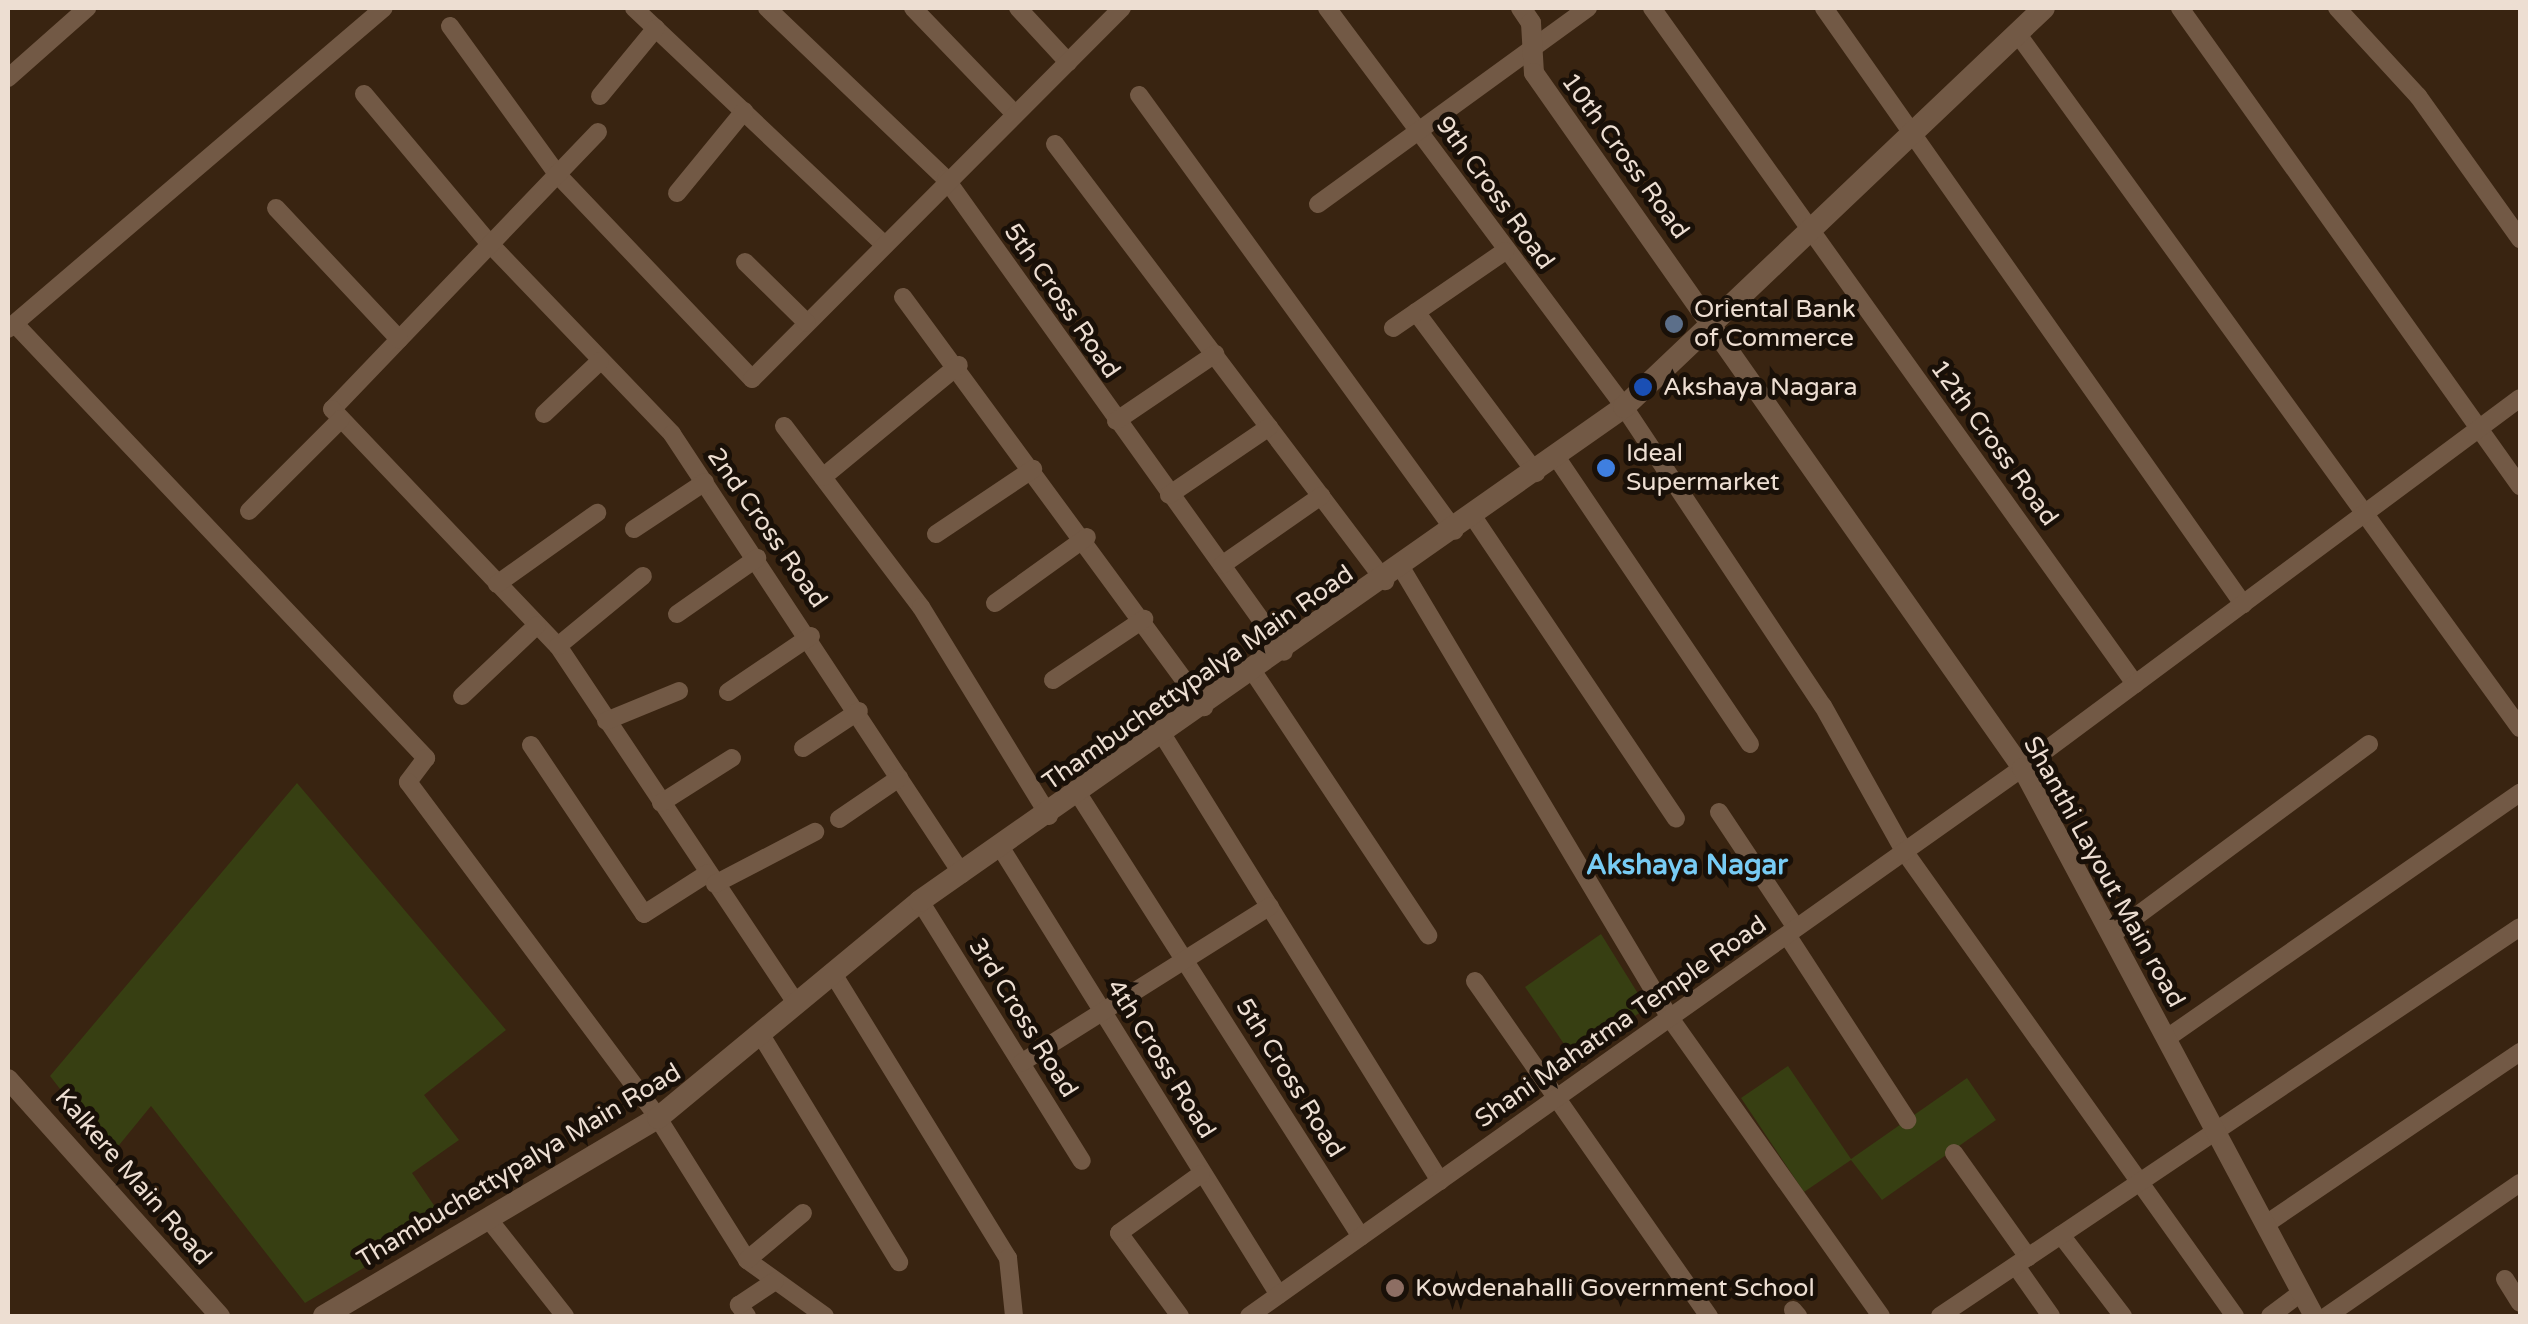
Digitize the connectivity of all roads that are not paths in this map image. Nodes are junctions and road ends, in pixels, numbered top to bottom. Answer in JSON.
{"nodes":[{"id":1,"x":87,"y":8,"type":"edge"},
{"id":2,"x":384,"y":8,"type":"edge"},
{"id":3,"x":634,"y":8,"type":"edge"},
{"id":4,"x":767,"y":8,"type":"edge"},
{"id":5,"x":913,"y":8,"type":"edge"},
{"id":6,"x":1018,"y":8,"type":"edge"},
{"id":7,"x":1120,"y":8,"type":"edge"},
{"id":8,"x":1328,"y":8,"type":"edge"},
{"id":9,"x":1520,"y":8,"type":"edge"},
{"id":10,"x":1588,"y":8,"type":"edge"},
{"id":11,"x":1652,"y":8,"type":"edge"},
{"id":12,"x":1825,"y":8,"type":"edge"},
{"id":13,"x":2044,"y":8,"type":"edge"},
{"id":14,"x":2180,"y":8,"type":"edge"},
{"id":15,"x":2337,"y":8,"type":"edge"},
{"id":16,"x":450,"y":26,"type":"dead end"},
{"id":17,"x":656,"y":28,"type":"junction"},
{"id":18,"x":2017,"y":33,"type":"junction"},
{"id":19,"x":1533,"y":51,"type":"junction"},
{"id":20,"x":1068,"y":62,"type":"junction"},
{"id":21,"x":8,"y":78,"type":"edge"},
{"id":22,"x":364,"y":94,"type":"dead end"},
{"id":23,"x":1139,"y":95,"type":"dead end"},
{"id":24,"x":600,"y":96,"type":"dead end"},
{"id":25,"x":744,"y":111,"type":"junction"},
{"id":26,"x":1015,"y":114,"type":"junction"},
{"id":27,"x":1418,"y":130,"type":"junction"},
{"id":28,"x":598,"y":132,"type":"dead end"},
{"id":29,"x":1915,"y":132,"type":"junction"},
{"id":30,"x":1056,"y":144,"type":"dead end"},
{"id":31,"x":557,"y":174,"type":"junction"},
{"id":32,"x":946,"y":179,"type":"junction"},
{"id":33,"x":677,"y":193,"type":"dead end"},
{"id":34,"x":1318,"y":204,"type":"dead end"},
{"id":35,"x":276,"y":208,"type":"dead end"},
{"id":36,"x":1812,"y":231,"type":"junction"},
{"id":37,"x":2520,"y":239,"type":"edge"},
{"id":38,"x":490,"y":244,"type":"junction"},
{"id":39,"x":885,"y":245,"type":"junction"},
{"id":40,"x":1505,"y":251,"type":"junction"},
{"id":41,"x":744,"y":262,"type":"dead end"},
{"id":42,"x":902,"y":297,"type":"dead end"},
{"id":43,"x":1416,"y":312,"type":"junction"},
{"id":44,"x":807,"y":323,"type":"junction"},
{"id":45,"x":1716,"y":324,"type":"junction"},
{"id":46,"x":11,"y":327,"type":"edge"},
{"id":47,"x":1393,"y":328,"type":"dead end"},
{"id":48,"x":399,"y":339,"type":"junction"},
{"id":49,"x":1214,"y":354,"type":"junction"},
{"id":50,"x":600,"y":362,"type":"junction"},
{"id":51,"x":960,"y":365,"type":"junction"},
{"id":52,"x":2520,"y":398,"type":"edge"},
{"id":53,"x":1624,"y":407,"type":"junction"},
{"id":54,"x":544,"y":414,"type":"dead end"},
{"id":55,"x":342,"y":419,"type":"junction"},
{"id":56,"x":1116,"y":421,"type":"junction"},
{"id":57,"x":784,"y":426,"type":"dead end"},
{"id":58,"x":1269,"y":427,"type":"junction"},
{"id":59,"x":2479,"y":428,"type":"junction"},
{"id":60,"x":1557,"y":458,"type":"junction"},
{"id":61,"x":1034,"y":469,"type":"junction"},
{"id":62,"x":1536,"y":473,"type":"junction"},
{"id":63,"x":823,"y":477,"type":"junction"},
{"id":64,"x":705,"y":482,"type":"junction"},
{"id":65,"x":2520,"y":486,"type":"edge"},
{"id":66,"x":1168,"y":494,"type":"junction"},
{"id":67,"x":1321,"y":496,"type":"junction"},
{"id":68,"x":249,"y":511,"type":"dead end"},
{"id":69,"x":597,"y":513,"type":"dead end"},
{"id":70,"x":2364,"y":514,"type":"junction"},
{"id":71,"x":1465,"y":524,"type":"junction"},
{"id":72,"x":634,"y":528,"type":"dead end"},
{"id":73,"x":936,"y":534,"type":"dead end"},
{"id":74,"x":1088,"y":538,"type":"junction"},
{"id":75,"x":757,"y":558,"type":"junction"},
{"id":76,"x":1222,"y":566,"type":"junction"},
{"id":77,"x":1393,"y":575,"type":"junction"},
{"id":78,"x":643,"y":576,"type":"dead end"},
{"id":79,"x":497,"y":584,"type":"junction"},
{"id":80,"x":995,"y":603,"type":"dead end"},
{"id":81,"x":2242,"y":604,"type":"junction"},
{"id":82,"x":677,"y":614,"type":"dead end"},
{"id":83,"x":1144,"y":618,"type":"junction"},
{"id":84,"x":537,"y":625,"type":"junction"},
{"id":85,"x":811,"y":636,"type":"junction"},
{"id":86,"x":558,"y":646,"type":"junction"},
{"id":87,"x":1284,"y":652,"type":"junction"},
{"id":88,"x":1254,"y":673,"type":"junction"},
{"id":89,"x":1052,"y":680,"type":"dead end"},
{"id":90,"x":2135,"y":684,"type":"junction"},
{"id":91,"x":679,"y":691,"type":"dead end"},
{"id":92,"x":728,"y":692,"type":"dead end"},
{"id":93,"x":462,"y":696,"type":"dead end"},
{"id":94,"x":1204,"y":707,"type":"junction"},
{"id":95,"x":859,"y":711,"type":"junction"},
{"id":96,"x":606,"y":721,"type":"junction"},
{"id":97,"x":2520,"y":728,"type":"edge"},
{"id":98,"x":1164,"y":737,"type":"junction"},
{"id":99,"x":1750,"y":744,"type":"dead end"},
{"id":100,"x":2369,"y":744,"type":"dead end"},
{"id":101,"x":531,"y":745,"type":"dead end"},
{"id":102,"x":803,"y":748,"type":"dead end"},
{"id":103,"x":732,"y":758,"type":"dead end"},
{"id":104,"x":2022,"y":768,"type":"junction"},
{"id":105,"x":899,"y":778,"type":"junction"},
{"id":106,"x":2520,"y":793,"type":"edge"},
{"id":107,"x":1079,"y":795,"type":"junction"},
{"id":108,"x":661,"y":803,"type":"junction"},
{"id":109,"x":1719,"y":812,"type":"dead end"},
{"id":110,"x":1050,"y":816,"type":"junction"},
{"id":111,"x":839,"y":819,"type":"dead end"},
{"id":112,"x":1676,"y":819,"type":"dead end"},
{"id":113,"x":815,"y":832,"type":"dead end"},
{"id":114,"x":1001,"y":848,"type":"junction"},
{"id":115,"x":1904,"y":850,"type":"junction"},
{"id":116,"x":962,"y":874,"type":"junction"},
{"id":117,"x":712,"y":879,"type":"junction"},
{"id":118,"x":920,"y":901,"type":"junction"},
{"id":119,"x":1270,"y":906,"type":"junction"},
{"id":120,"x":2520,"y":927,"type":"edge"},
{"id":121,"x":1791,"y":932,"type":"junction"},
{"id":122,"x":2112,"y":934,"type":"junction"},
{"id":123,"x":1428,"y":935,"type":"dead end"},
{"id":124,"x":1185,"y":960,"type":"junction"},
{"id":125,"x":832,"y":972,"type":"junction"},
{"id":126,"x":1476,"y":981,"type":"dead end"},
{"id":127,"x":796,"y":1003,"type":"junction"},
{"id":128,"x":1103,"y":1012,"type":"junction"},
{"id":129,"x":1670,"y":1018,"type":"junction"},
{"id":130,"x":761,"y":1035,"type":"junction"},
{"id":131,"x":2167,"y":1038,"type":"junction"},
{"id":132,"x":2520,"y":1052,"type":"edge"},
{"id":133,"x":1021,"y":1063,"type":"junction"},
{"id":134,"x":9,"y":1074,"type":"edge"},
{"id":135,"x":1556,"y":1099,"type":"junction"},
{"id":136,"x":658,"y":1118,"type":"junction"},
{"id":137,"x":1907,"y":1120,"type":"dead end"},
{"id":138,"x":2216,"y":1128,"type":"junction"},
{"id":139,"x":1954,"y":1153,"type":"dead end"},
{"id":140,"x":1082,"y":1161,"type":"dead end"},
{"id":141,"x":1202,"y":1174,"type":"junction"},
{"id":142,"x":2141,"y":1178,"type":"junction"},
{"id":143,"x":1440,"y":1181,"type":"junction"},
{"id":144,"x":2520,"y":1183,"type":"edge"},
{"id":145,"x":803,"y":1214,"type":"dead end"},
{"id":146,"x":490,"y":1221,"type":"junction"},
{"id":147,"x":2266,"y":1224,"type":"junction"},
{"id":148,"x":2061,"y":1234,"type":"junction"},
{"id":149,"x":1361,"y":1237,"type":"junction"},
{"id":150,"x":747,"y":1260,"type":"junction"},
{"id":151,"x":2022,"y":1261,"type":"junction"},
{"id":152,"x":899,"y":1262,"type":"dead end"},
{"id":153,"x":2505,"y":1278,"type":"dead end"},
{"id":154,"x":775,"y":1281,"type":"junction"},
{"id":155,"x":2301,"y":1293,"type":"junction"},
{"id":156,"x":1279,"y":1295,"type":"junction"},
{"id":157,"x":2520,"y":1304,"type":"edge"},
{"id":158,"x":220,"y":1316,"type":"edge"},
{"id":159,"x":324,"y":1316,"type":"edge"},
{"id":160,"x":566,"y":1316,"type":"edge"},
{"id":161,"x":747,"y":1316,"type":"edge"},
{"id":162,"x":825,"y":1316,"type":"edge"},
{"id":163,"x":1014,"y":1316,"type":"edge"},
{"id":164,"x":1180,"y":1316,"type":"edge"},
{"id":165,"x":1249,"y":1316,"type":"edge"},
{"id":166,"x":1709,"y":1316,"type":"edge"},
{"id":167,"x":1881,"y":1316,"type":"edge"},
{"id":168,"x":1940,"y":1316,"type":"edge"},
{"id":169,"x":2051,"y":1316,"type":"edge"},
{"id":170,"x":2123,"y":1316,"type":"edge"},
{"id":171,"x":2234,"y":1316,"type":"edge"},
{"id":172,"x":2270,"y":1316,"type":"edge"},
{"id":173,"x":2314,"y":1316,"type":"edge"},
{"id":174,"x":2326,"y":1316,"type":"edge"}],
"edges":[{"from":1,"to":21,"type":"street"},
{"from":2,"to":46,"type":"street"},
{"from":3,"to":17,"type":"street"},
{"from":4,"to":32,"type":"street","name":"5th Cross Road"},
{"from":5,"to":26,"type":"street"},
{"from":6,"to":20,"type":"street"},
{"from":7,"to":20,"type":"street"},
{"from":8,"to":27,"type":"street","name":"9th Cross Road"},
{"from":9,"to":19,"type":"street","name":"10th Cross Road"},
{"from":10,"to":19,"type":"street"},
{"from":11,"to":36,"type":"street","name":"12th Cross Road"},
{"from":12,"to":29,"type":"street"},
{"from":13,"to":18,"type":"main road","name":"Thambuchettypalya Main Road"},
{"from":14,"to":59,"type":"street"},
{"from":15,"to":37,"type":"street"},
{"from":16,"to":31,"type":"street"},
{"from":17,"to":24,"type":"street"},
{"from":17,"to":25,"type":"street"},
{"from":18,"to":29,"type":"main road","name":"Thambuchettypalya Main Road"},
{"from":18,"to":70,"type":"street"},
{"from":19,"to":27,"type":"street"},
{"from":19,"to":45,"type":"street","name":"10th Cross Road"},
{"from":20,"to":26,"type":"street"},
{"from":22,"to":38,"type":"street","name":"2nd Cross Road"},
{"from":23,"to":71,"type":"street"},
{"from":25,"to":33,"type":"street"},
{"from":25,"to":39,"type":"street"},
{"from":26,"to":32,"type":"street"},
{"from":27,"to":34,"type":"street"},
{"from":27,"to":40,"type":"street","name":"9th Cross Road"},
{"from":28,"to":31,"type":"street"},
{"from":29,"to":36,"type":"main road","name":"Thambuchettypalya Main Road"},
{"from":29,"to":81,"type":"street"},
{"from":30,"to":49,"type":"street"},
{"from":31,"to":38,"type":"street"},
{"from":31,"to":44,"type":"street"},
{"from":32,"to":39,"type":"street"},
{"from":32,"to":56,"type":"street","name":"5th Cross Road"},
{"from":35,"to":48,"type":"street"},
{"from":36,"to":45,"type":"main road","name":"Thambuchettypalya Main Road"},
{"from":36,"to":90,"type":"street","name":"12th Cross Road"},
{"from":38,"to":48,"type":"street"},
{"from":38,"to":50,"type":"street","name":"2nd Cross Road"},
{"from":39,"to":44,"type":"street"},
{"from":40,"to":43,"type":"street"},
{"from":40,"to":53,"type":"street","name":"9th Cross Road"},
{"from":41,"to":44,"type":"street"},
{"from":42,"to":51,"type":"street"},
{"from":43,"to":47,"type":"street"},
{"from":43,"to":62,"type":"street"},
{"from":45,"to":53,"type":"main road","name":"Thambuchettypalya Main Road"},
{"from":45,"to":104,"type":"street","name":"Shanthi Layout Main road"},
{"from":46,"to":136,"type":"street"},
{"from":48,"to":55,"type":"street"},
{"from":49,"to":56,"type":"street"},
{"from":49,"to":58,"type":"street"},
{"from":50,"to":54,"type":"street"},
{"from":50,"to":64,"type":"street","name":"2nd Cross Road"},
{"from":51,"to":61,"type":"street"},
{"from":51,"to":63,"type":"street"},
{"from":52,"to":59,"type":"street","name":"Shani Mahatma Temple Road"},
{"from":53,"to":60,"type":"main road","name":"Thambuchettypalya Main Road"},
{"from":53,"to":115,"type":"street","name":"9th Cross Road"},
{"from":55,"to":68,"type":"street"},
{"from":55,"to":79,"type":"street"},
{"from":56,"to":66,"type":"street","name":"5th Cross Road"},
{"from":57,"to":63,"type":"street"},
{"from":58,"to":66,"type":"street"},
{"from":58,"to":67,"type":"street"},
{"from":59,"to":65,"type":"street"},
{"from":59,"to":70,"type":"street","name":"Shani Mahatma Temple Road"},
{"from":60,"to":62,"type":"main road","name":"Thambuchettypalya Main Road"},
{"from":60,"to":99,"type":"street"},
{"from":61,"to":73,"type":"street"},
{"from":61,"to":74,"type":"street"},
{"from":62,"to":71,"type":"main road","name":"Thambuchettypalya Main Road"},
{"from":63,"to":110,"type":"street"},
{"from":64,"to":72,"type":"street"},
{"from":64,"to":75,"type":"street","name":"2nd Cross Road"},
{"from":66,"to":76,"type":"street","name":"5th Cross Road"},
{"from":67,"to":76,"type":"street"},
{"from":67,"to":77,"type":"street"},
{"from":69,"to":79,"type":"street"},
{"from":70,"to":81,"type":"street","name":"Shani Mahatma Temple Road"},
{"from":70,"to":97,"type":"street"},
{"from":71,"to":77,"type":"main road","name":"Thambuchettypalya Main Road"},
{"from":71,"to":112,"type":"street"},
{"from":74,"to":80,"type":"street"},
{"from":74,"to":83,"type":"street"},
{"from":75,"to":82,"type":"street"},
{"from":75,"to":85,"type":"street","name":"2nd Cross Road"},
{"from":76,"to":87,"type":"street","name":"5th Cross Road"},
{"from":77,"to":87,"type":"main road","name":"Thambuchettypalya Main Road"},
{"from":77,"to":129,"type":"street"},
{"from":78,"to":86,"type":"street"},
{"from":79,"to":84,"type":"street"},
{"from":81,"to":90,"type":"street","name":"Shani Mahatma Temple Road"},
{"from":83,"to":89,"type":"street"},
{"from":83,"to":94,"type":"street"},
{"from":84,"to":86,"type":"street"},
{"from":84,"to":93,"type":"street"},
{"from":85,"to":92,"type":"street"},
{"from":85,"to":95,"type":"street","name":"2nd Cross Road"},
{"from":86,"to":96,"type":"street"},
{"from":87,"to":88,"type":"main road","name":"Thambuchettypalya Main Road"},
{"from":88,"to":94,"type":"main road","name":"Thambuchettypalya Main Road"},
{"from":88,"to":123,"type":"street"},
{"from":90,"to":104,"type":"street","name":"Shani Mahatma Temple Road"},
{"from":91,"to":96,"type":"street"},
{"from":94,"to":98,"type":"main road","name":"Thambuchettypalya Main Road"},
{"from":95,"to":102,"type":"street"},
{"from":95,"to":105,"type":"street","name":"2nd Cross Road"},
{"from":96,"to":108,"type":"street"},
{"from":98,"to":107,"type":"main road","name":"Thambuchettypalya Main Road"},
{"from":98,"to":119,"type":"street"},
{"from":100,"to":122,"type":"street"},
{"from":101,"to":117,"type":"street"},
{"from":103,"to":108,"type":"street"},
{"from":104,"to":115,"type":"street","name":"Shani Mahatma Temple Road"},
{"from":104,"to":122,"type":"street","name":"Shanthi Layout Main road"},
{"from":105,"to":111,"type":"street"},
{"from":105,"to":116,"type":"street","name":"2nd Cross Road"},
{"from":106,"to":131,"type":"street"},
{"from":107,"to":110,"type":"main road","name":"Thambuchettypalya Main Road"},
{"from":107,"to":124,"type":"street","name":"5th Cross Road"},
{"from":108,"to":117,"type":"street"},
{"from":109,"to":121,"type":"street"},
{"from":110,"to":114,"type":"main road","name":"Thambuchettypalya Main Road"},
{"from":113,"to":117,"type":"street"},
{"from":114,"to":116,"type":"main road","name":"Thambuchettypalya Main Road"},
{"from":114,"to":128,"type":"street","name":"4th Cross Road"},
{"from":115,"to":121,"type":"street","name":"Shani Mahatma Temple Road"},
{"from":115,"to":142,"type":"street","name":"9th Cross Road"},
{"from":116,"to":118,"type":"main road","name":"Thambuchettypalya Main Road"},
{"from":117,"to":127,"type":"street"},
{"from":118,"to":125,"type":"main road","name":"Thambuchettypalya Main Road"},
{"from":118,"to":133,"type":"street","name":"3rd Cross Road"},
{"from":119,"to":124,"type":"street"},
{"from":119,"to":143,"type":"street"},
{"from":120,"to":138,"type":"street"},
{"from":121,"to":129,"type":"street","name":"Shani Mahatma Temple Road"},
{"from":121,"to":137,"type":"street"},
{"from":122,"to":131,"type":"street","name":"Shanthi Layout Main road"},
{"from":124,"to":128,"type":"street"},
{"from":124,"to":149,"type":"street","name":"5th Cross Road"},
{"from":125,"to":127,"type":"main road","name":"Thambuchettypalya Main Road"},
{"from":125,"to":163,"type":"street"},
{"from":126,"to":135,"type":"street"},
{"from":127,"to":130,"type":"main road","name":"Thambuchettypalya Main Road"},
{"from":128,"to":133,"type":"street"},
{"from":128,"to":141,"type":"street","name":"4th Cross Road"},
{"from":129,"to":135,"type":"street","name":"Shani Mahatma Temple Road"},
{"from":129,"to":167,"type":"street"},
{"from":130,"to":136,"type":"main road","name":"Thambuchettypalya Main Road"},
{"from":130,"to":152,"type":"street"},
{"from":131,"to":138,"type":"street","name":"Shanthi Layout Main road"},
{"from":132,"to":147,"type":"street"},
{"from":133,"to":140,"type":"street","name":"3rd Cross Road"},
{"from":134,"to":158,"type":"street","name":"Kalkere Main Road"},
{"from":135,"to":143,"type":"street","name":"Shani Mahatma Temple Road"},
{"from":135,"to":166,"type":"street"},
{"from":136,"to":146,"type":"main road","name":"Thambuchettypalya Main Road"},
{"from":136,"to":150,"type":"street"},
{"from":138,"to":142,"type":"street"},
{"from":138,"to":147,"type":"street","name":"Shanthi Layout Main road"},
{"from":139,"to":151,"type":"street"},
{"from":141,"to":156,"type":"street","name":"4th Cross Road"},
{"from":141,"to":164,"type":"street"},
{"from":142,"to":148,"type":"street"},
{"from":142,"to":171,"type":"street","name":"9th Cross Road"},
{"from":143,"to":149,"type":"street","name":"Shani Mahatma Temple Road"},
{"from":144,"to":174,"type":"street"},
{"from":145,"to":150,"type":"street"},
{"from":146,"to":159,"type":"main road","name":"Thambuchettypalya Main Road"},
{"from":146,"to":160,"type":"street"},
{"from":147,"to":155,"type":"street","name":"Shanthi Layout Main road"},
{"from":148,"to":151,"type":"street"},
{"from":148,"to":170,"type":"street"},
{"from":149,"to":156,"type":"street","name":"Shani Mahatma Temple Road"},
{"from":150,"to":154,"type":"street"},
{"from":151,"to":168,"type":"street"},
{"from":151,"to":169,"type":"street"},
{"from":153,"to":157,"type":"street"},
{"from":154,"to":161,"type":"street"},
{"from":154,"to":162,"type":"street"},
{"from":155,"to":172,"type":"street"},
{"from":155,"to":173,"type":"street","name":"Shanthi Layout Main road"},
{"from":156,"to":165,"type":"street","name":"Shani Mahatma Temple Road"}]}
